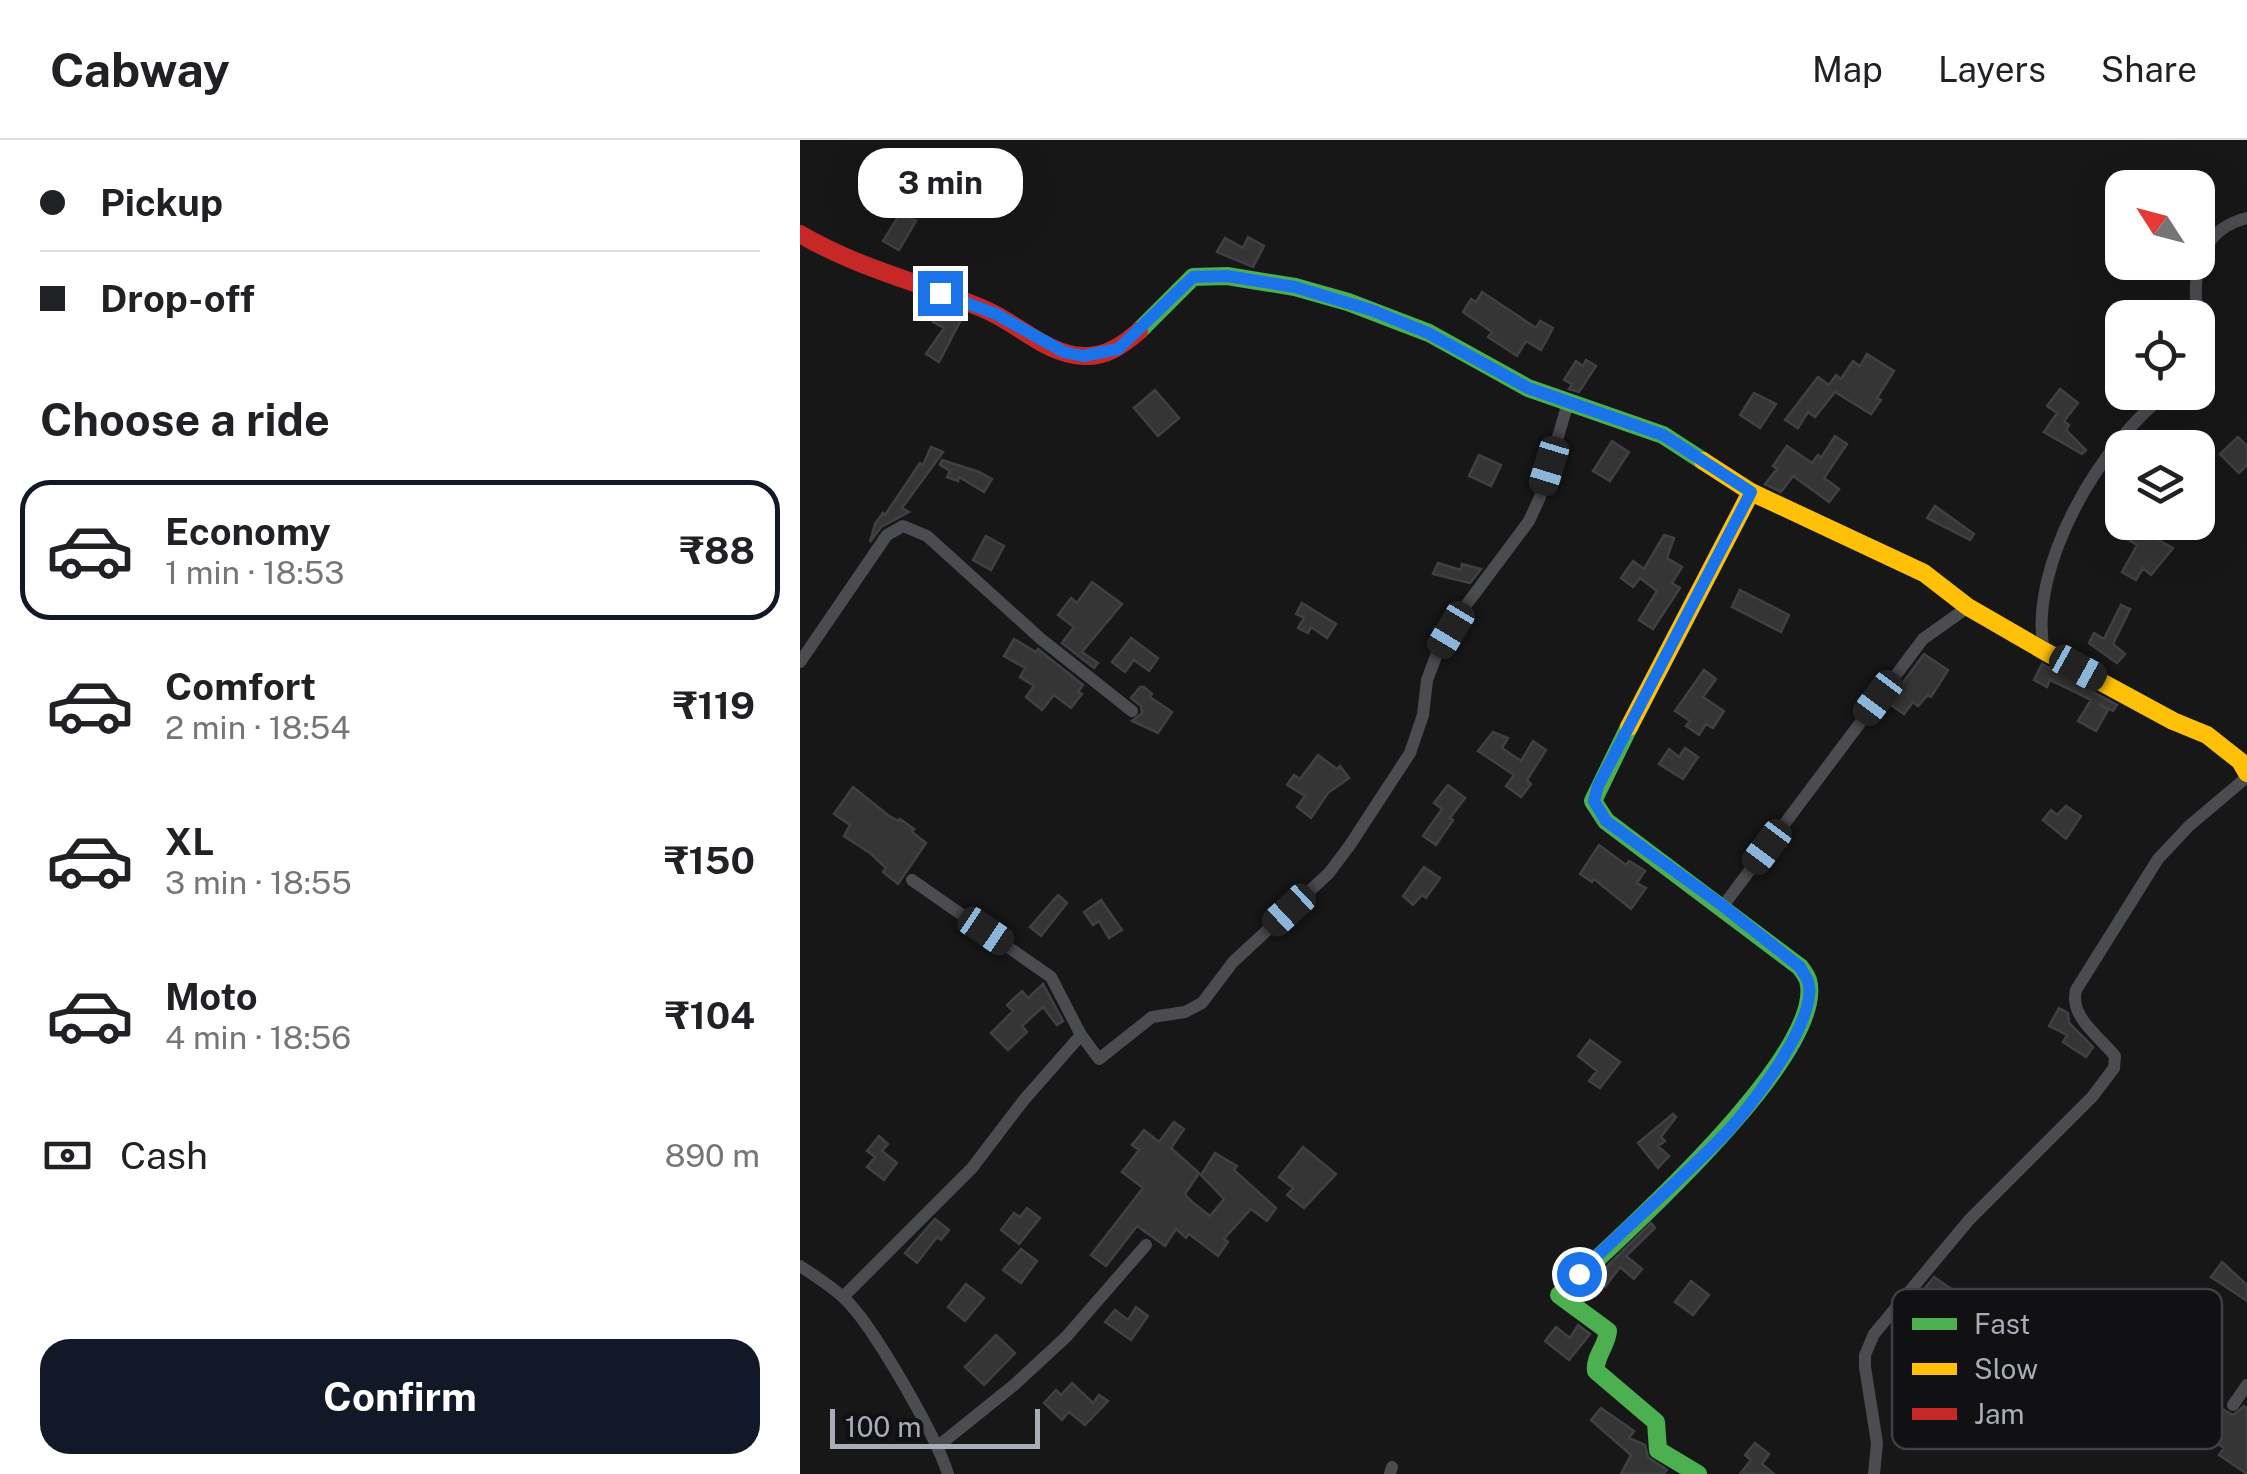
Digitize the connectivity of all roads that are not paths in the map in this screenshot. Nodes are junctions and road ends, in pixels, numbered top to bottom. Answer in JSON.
{"nodes":[{"id":1,"x":2247,"y":218,"type":"edge"},
{"id":2,"x":800,"y":234,"type":"edge"},
{"id":3,"x":2196,"y":300,"type":"edge"},
{"id":4,"x":1568,"y":403,"type":"junction"},
{"id":5,"x":2146,"y":410,"type":"edge"},
{"id":6,"x":1751,"y":492,"type":"junction"},
{"id":7,"x":1968,"y":607,"type":"junction"},
{"id":8,"x":2044,"y":652,"type":"junction"},
{"id":9,"x":800,"y":662,"type":"edge"},
{"id":10,"x":1132,"y":712,"type":"dead end"},
{"id":11,"x":2247,"y":775,"type":"edge"},
{"id":12,"x":912,"y":880,"type":"dead end"},
{"id":13,"x":1723,"y":906,"type":"junction"},
{"id":14,"x":1081,"y":1035,"type":"junction"},
{"id":15,"x":1146,"y":1245,"type":"dead end"},
{"id":16,"x":800,"y":1266,"type":"edge"},
{"id":17,"x":1912,"y":1289,"type":"edge"},
{"id":18,"x":844,"y":1297,"type":"junction"},
{"id":19,"x":1892,"y":1313,"type":"edge"},
{"id":20,"x":2247,"y":1385,"type":"edge"},
{"id":21,"x":2233,"y":1405,"type":"dead end"},
{"id":22,"x":936,"y":1448,"type":"junction"},
{"id":23,"x":948,"y":1474,"type":"edge"},
{"id":24,"x":1698,"y":1474,"type":"edge"},
{"id":25,"x":1874,"y":1474,"type":"edge"}],
"edges":[{"from":1,"to":3,"type":"street"},
{"from":2,"to":4,"type":"street"},
{"from":4,"to":6,"type":"street"},
{"from":4,"to":14,"type":"street"},
{"from":5,"to":8,"type":"street"},
{"from":6,"to":7,"type":"street"},
{"from":6,"to":13,"type":"street"},
{"from":7,"to":8,"type":"street"},
{"from":7,"to":13,"type":"street"},
{"from":8,"to":11,"type":"street"},
{"from":9,"to":10,"type":"street"},
{"from":11,"to":17,"type":"street"},
{"from":12,"to":14,"type":"street"},
{"from":13,"to":24,"type":"street"},
{"from":14,"to":18,"type":"street"},
{"from":15,"to":22,"type":"street"},
{"from":16,"to":18,"type":"street"},
{"from":18,"to":22,"type":"street"},
{"from":19,"to":25,"type":"street"},
{"from":20,"to":21,"type":"street"},
{"from":22,"to":23,"type":"street"}]}
